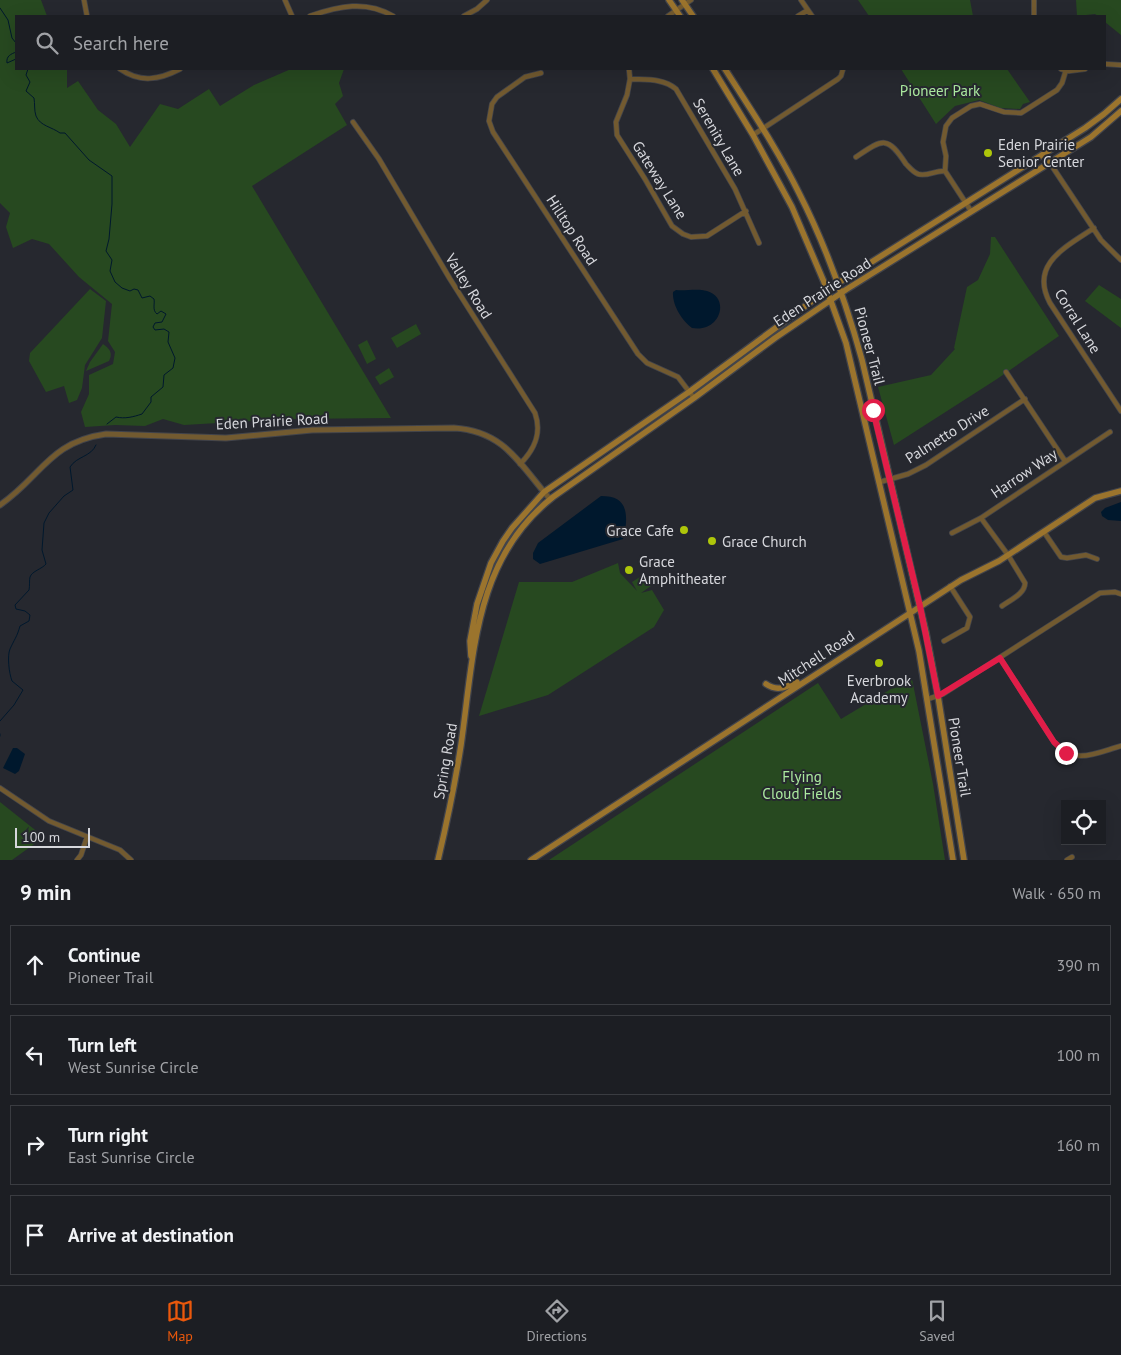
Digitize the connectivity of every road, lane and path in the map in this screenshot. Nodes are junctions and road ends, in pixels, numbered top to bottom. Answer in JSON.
{"nodes":[{"id":1,"x":84,"y":0,"type":"edge"},
{"id":2,"x":285,"y":0,"type":"edge"},
{"id":3,"x":487,"y":0,"type":"edge"},
{"id":4,"x":669,"y":0,"type":"edge"},
{"id":5,"x":691,"y":0,"type":"edge"},
{"id":6,"x":801,"y":0,"type":"edge"},
{"id":7,"x":1034,"y":0,"type":"edge"},
{"id":8,"x":355,"y":2,"type":"edge"},
{"id":9,"x":683,"y":2,"type":"edge"},
{"id":10,"x":676,"y":10,"type":"junction"},
{"id":11,"x":808,"y":10,"type":"junction"},
{"id":12,"x":88,"y":15,"type":"edge"},
{"id":13,"x":292,"y":15,"type":"edge"},
{"id":14,"x":313,"y":15,"type":"edge"},
{"id":15,"x":391,"y":15,"type":"edge"},
{"id":16,"x":466,"y":15,"type":"edge"},
{"id":17,"x":669,"y":15,"type":"edge"},
{"id":18,"x":679,"y":15,"type":"edge"},
{"id":19,"x":692,"y":15,"type":"edge"},
{"id":20,"x":800,"y":15,"type":"edge"},
{"id":21,"x":811,"y":15,"type":"edge"},
{"id":22,"x":1034,"y":15,"type":"edge"},
{"id":23,"x":1106,"y":64,"type":"edge"},
{"id":24,"x":1121,"y":65,"type":"edge"},
{"id":25,"x":122,"y":70,"type":"edge"},
{"id":26,"x":178,"y":70,"type":"edge"},
{"id":27,"x":629,"y":70,"type":"edge"},
{"id":28,"x":714,"y":70,"type":"edge"},
{"id":29,"x":726,"y":70,"type":"edge"},
{"id":30,"x":843,"y":70,"type":"edge"},
{"id":31,"x":1064,"y":70,"type":"edge"},
{"id":32,"x":541,"y":73,"type":"dead end"},
{"id":33,"x":849,"y":74,"type":"dead end"},
{"id":34,"x":630,"y":79,"type":"junction"},
{"id":35,"x":1121,"y":98,"type":"edge"},
{"id":36,"x":1121,"y":111,"type":"edge"},
{"id":37,"x":353,"y":122,"type":"dead end"},
{"id":38,"x":763,"y":129,"type":"junction"},
{"id":39,"x":753,"y":135,"type":"junction"},
{"id":40,"x":1044,"y":154,"type":"junction"},
{"id":41,"x":856,"y":156,"type":"dead end"},
{"id":42,"x":1050,"y":163,"type":"junction"},
{"id":43,"x":945,"y":170,"type":"junction"},
{"id":44,"x":965,"y":202,"type":"junction"},
{"id":45,"x":746,"y":211,"type":"junction"},
{"id":46,"x":971,"y":212,"type":"junction"},
{"id":47,"x":1094,"y":228,"type":"junction"},
{"id":48,"x":760,"y":244,"type":"dead end"},
{"id":49,"x":1121,"y":260,"type":"edge"},
{"id":50,"x":838,"y":284,"type":"junction"},
{"id":51,"x":827,"y":290,"type":"junction"},
{"id":52,"x":842,"y":293,"type":"junction"},
{"id":53,"x":831,"y":300,"type":"junction"},
{"id":54,"x":1006,"y":372,"type":"dead end"},
{"id":55,"x":689,"y":392,"type":"junction"},
{"id":56,"x":694,"y":398,"type":"junction"},
{"id":57,"x":1025,"y":399,"type":"junction"},
{"id":58,"x":1121,"y":411,"type":"edge"},
{"id":59,"x":1110,"y":432,"type":"dead end"},
{"id":60,"x":1065,"y":461,"type":"junction"},
{"id":61,"x":520,"y":464,"type":"junction"},
{"id":62,"x":890,"y":479,"type":"junction"},
{"id":63,"x":880,"y":482,"type":"junction"},
{"id":64,"x":1121,"y":491,"type":"edge"},
{"id":65,"x":544,"y":492,"type":"junction"},
{"id":66,"x":550,"y":499,"type":"junction"},
{"id":67,"x":0,"y":505,"type":"edge"},
{"id":68,"x":982,"y":518,"type":"junction"},
{"id":69,"x":1044,"y":532,"type":"junction"},
{"id":70,"x":952,"y":533,"type":"dead end"},
{"id":71,"x":1008,"y":555,"type":"junction"},
{"id":72,"x":1098,"y":559,"type":"dead end"},
{"id":73,"x":950,"y":586,"type":"junction"},
{"id":74,"x":1121,"y":594,"type":"edge"},
{"id":75,"x":920,"y":606,"type":"junction"},
{"id":76,"x":1002,"y":606,"type":"dead end"},
{"id":77,"x":910,"y":613,"type":"junction"},
{"id":78,"x":944,"y":641,"type":"dead end"},
{"id":79,"x":1000,"y":658,"type":"junction"},
{"id":80,"x":472,"y":666,"type":"junction"},
{"id":81,"x":810,"y":676,"type":"junction"},
{"id":82,"x":766,"y":684,"type":"dead end"},
{"id":83,"x":938,"y":696,"type":"junction"},
{"id":84,"x":928,"y":699,"type":"junction"},
{"id":85,"x":1121,"y":746,"type":"edge"},
{"id":86,"x":0,"y":788,"type":"edge"},
{"id":87,"x":87,"y":837,"type":"junction"},
{"id":88,"x":1072,"y":857,"type":"dead end"},
{"id":89,"x":77,"y":860,"type":"edge"},
{"id":90,"x":131,"y":860,"type":"edge"},
{"id":91,"x":438,"y":860,"type":"edge"},
{"id":92,"x":531,"y":860,"type":"edge"},
{"id":93,"x":953,"y":860,"type":"edge"},
{"id":94,"x":964,"y":860,"type":"edge"},
{"id":95,"x":1067,"y":860,"type":"edge"}],
"edges":[{"from":1,"to":12,"type":"street"},
{"from":2,"to":13,"type":"street"},
{"from":3,"to":16,"type":"street"},
{"from":4,"to":10,"type":"main road"},
{"from":5,"to":9,"type":"street"},
{"from":6,"to":11,"type":"street"},
{"from":7,"to":22,"type":"street"},
{"from":8,"to":14,"type":"street"},
{"from":8,"to":15,"type":"street"},
{"from":9,"to":10,"type":"street"},
{"from":9,"to":19,"type":"main road"},
{"from":10,"to":17,"type":"street"},
{"from":10,"to":18,"type":"main road"},
{"from":11,"to":20,"type":"street"},
{"from":11,"to":21,"type":"street"},
{"from":23,"to":24,"type":"street"},
{"from":25,"to":26,"type":"street"},
{"from":27,"to":34,"type":"street","name":"Gateway Lane"},
{"from":28,"to":39,"type":"main road","name":"Pioneer Trail"},
{"from":29,"to":38,"type":"main road","name":"Pioneer Trail"},
{"from":30,"to":33,"type":"street"},
{"from":30,"to":38,"type":"street"},
{"from":31,"to":43,"type":"street"},
{"from":32,"to":55,"type":"street","name":"Hilltop Road"},
{"from":34,"to":45,"type":"street","name":"Serenity Lane"},
{"from":34,"to":45,"type":"street","name":"Gateway Lane"},
{"from":35,"to":40,"type":"main road","name":"Eden Prairie Road"},
{"from":36,"to":42,"type":"main road","name":"Eden Prairie Road"},
{"from":37,"to":61,"type":"street","name":"Valley Road"},
{"from":38,"to":39,"type":"street"},
{"from":38,"to":50,"type":"main road","name":"Pioneer Trail"},
{"from":39,"to":51,"type":"main road","name":"Pioneer Trail"},
{"from":40,"to":42,"type":"street"},
{"from":40,"to":44,"type":"main road","name":"Eden Prairie Road"},
{"from":41,"to":43,"type":"street"},
{"from":42,"to":46,"type":"main road","name":"Eden Prairie Road"},
{"from":42,"to":47,"type":"street"},
{"from":43,"to":44,"type":"street"},
{"from":44,"to":46,"type":"street"},
{"from":44,"to":50,"type":"main road","name":"Eden Prairie Road"},
{"from":45,"to":48,"type":"street","name":"Serenity Lane"},
{"from":46,"to":52,"type":"main road","name":"Eden Prairie Road"},
{"from":47,"to":49,"type":"street"},
{"from":47,"to":58,"type":"street","name":"Corral Lane"},
{"from":50,"to":51,"type":"main road","name":"Eden Prairie Road"},
{"from":50,"to":52,"type":"main road","name":"Pioneer Trail"},
{"from":51,"to":53,"type":"main road","name":"Pioneer Trail"},
{"from":51,"to":55,"type":"main road","name":"Eden Prairie Road"},
{"from":52,"to":53,"type":"main road","name":"Eden Prairie Road"},
{"from":52,"to":62,"type":"main road","name":"Pioneer Trail"},
{"from":53,"to":56,"type":"main road","name":"Eden Prairie Road"},
{"from":53,"to":63,"type":"main road","name":"Pioneer Trail"},
{"from":54,"to":57,"type":"street"},
{"from":55,"to":56,"type":"street","name":"Hilltop Road"},
{"from":55,"to":65,"type":"main road","name":"Eden Prairie Road"},
{"from":56,"to":66,"type":"main road","name":"Eden Prairie Road"},
{"from":57,"to":60,"type":"street"},
{"from":57,"to":62,"type":"street","name":"Palmetto Drive"},
{"from":59,"to":60,"type":"street","name":"Harrow Way"},
{"from":60,"to":68,"type":"street","name":"Harrow Way"},
{"from":61,"to":65,"type":"street","name":"Eden Prairie Road"},
{"from":61,"to":67,"type":"street","name":"Eden Prairie Road"},
{"from":62,"to":63,"type":"street","name":"Palmetto Drive"},
{"from":62,"to":75,"type":"main road","name":"Pioneer Trail"},
{"from":63,"to":77,"type":"main road","name":"Pioneer Trail"},
{"from":64,"to":69,"type":"main road","name":"Mitchell Road"},
{"from":65,"to":66,"type":"street","name":"Eden Prairie Road"},
{"from":65,"to":80,"type":"main road","name":"Spring Road"},
{"from":66,"to":80,"type":"main road","name":"Spring Road"},
{"from":68,"to":70,"type":"street","name":"Harrow Way"},
{"from":68,"to":71,"type":"street"},
{"from":69,"to":71,"type":"main road","name":"Mitchell Road"},
{"from":69,"to":72,"type":"street"},
{"from":71,"to":73,"type":"main road","name":"Mitchell Road"},
{"from":71,"to":76,"type":"street"},
{"from":73,"to":75,"type":"main road","name":"Mitchell Road"},
{"from":73,"to":78,"type":"street"},
{"from":74,"to":79,"type":"street"},
{"from":75,"to":77,"type":"main road","name":"Mitchell Road"},
{"from":75,"to":83,"type":"main road","name":"Pioneer Trail"},
{"from":77,"to":81,"type":"main road","name":"Mitchell Road"},
{"from":77,"to":84,"type":"main road","name":"Pioneer Trail"},
{"from":79,"to":83,"type":"street"},
{"from":79,"to":85,"type":"street"},
{"from":80,"to":91,"type":"main road","name":"Spring Road"},
{"from":81,"to":82,"type":"main road"},
{"from":81,"to":92,"type":"main road","name":"Mitchell Road"},
{"from":83,"to":84,"type":"street"},
{"from":83,"to":94,"type":"main road","name":"Pioneer Trail"},
{"from":84,"to":93,"type":"main road","name":"Pioneer Trail"},
{"from":86,"to":87,"type":"street"},
{"from":87,"to":89,"type":"street"},
{"from":87,"to":90,"type":"street"},
{"from":88,"to":95,"type":"street"}]}
